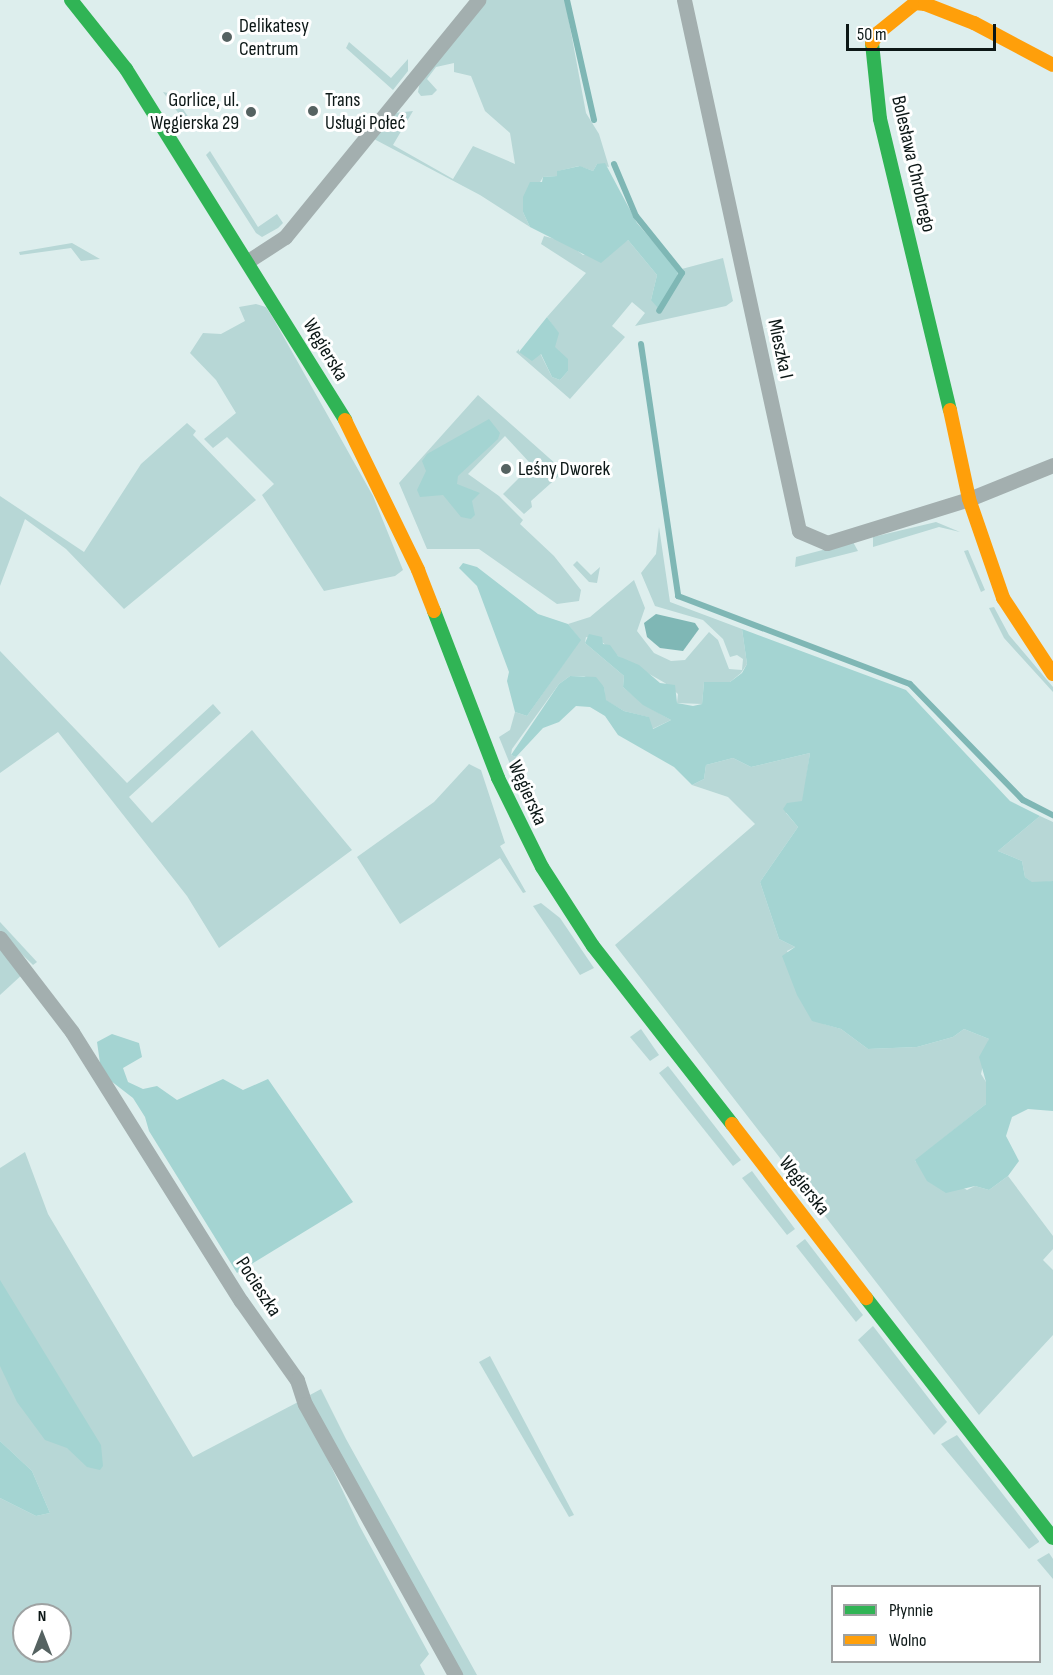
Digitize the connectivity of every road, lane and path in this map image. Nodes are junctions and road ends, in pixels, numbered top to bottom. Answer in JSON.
{"nodes":[{"id":1,"x":71,"y":0,"type":"edge"},
{"id":2,"x":478,"y":0,"type":"edge"},
{"id":3,"x":684,"y":0,"type":"edge"},
{"id":4,"x":1053,"y":65,"type":"edge"},
{"id":5,"x":248,"y":261,"type":"junction"},
{"id":6,"x":1053,"y":465,"type":"edge"},
{"id":7,"x":969,"y":499,"type":"junction"},
{"id":8,"x":1053,"y":674,"type":"edge"},
{"id":9,"x":0,"y":938,"type":"edge"},
{"id":10,"x":1053,"y":1538,"type":"edge"},
{"id":11,"x":455,"y":1675,"type":"edge"}],
"edges":[{"from":1,"to":5,"type":"main road","name":"Węgierska"},
{"from":2,"to":5,"type":"street"},
{"from":3,"to":7,"type":"street","name":"Mieszka I"},
{"from":4,"to":7,"type":"main road","name":"Bolesława Chrobrego"},
{"from":5,"to":10,"type":"main road","name":"Węgierska"},
{"from":6,"to":7,"type":"street"},
{"from":7,"to":8,"type":"main road"},
{"from":9,"to":11,"type":"street","name":"Pocieszka"}]}
